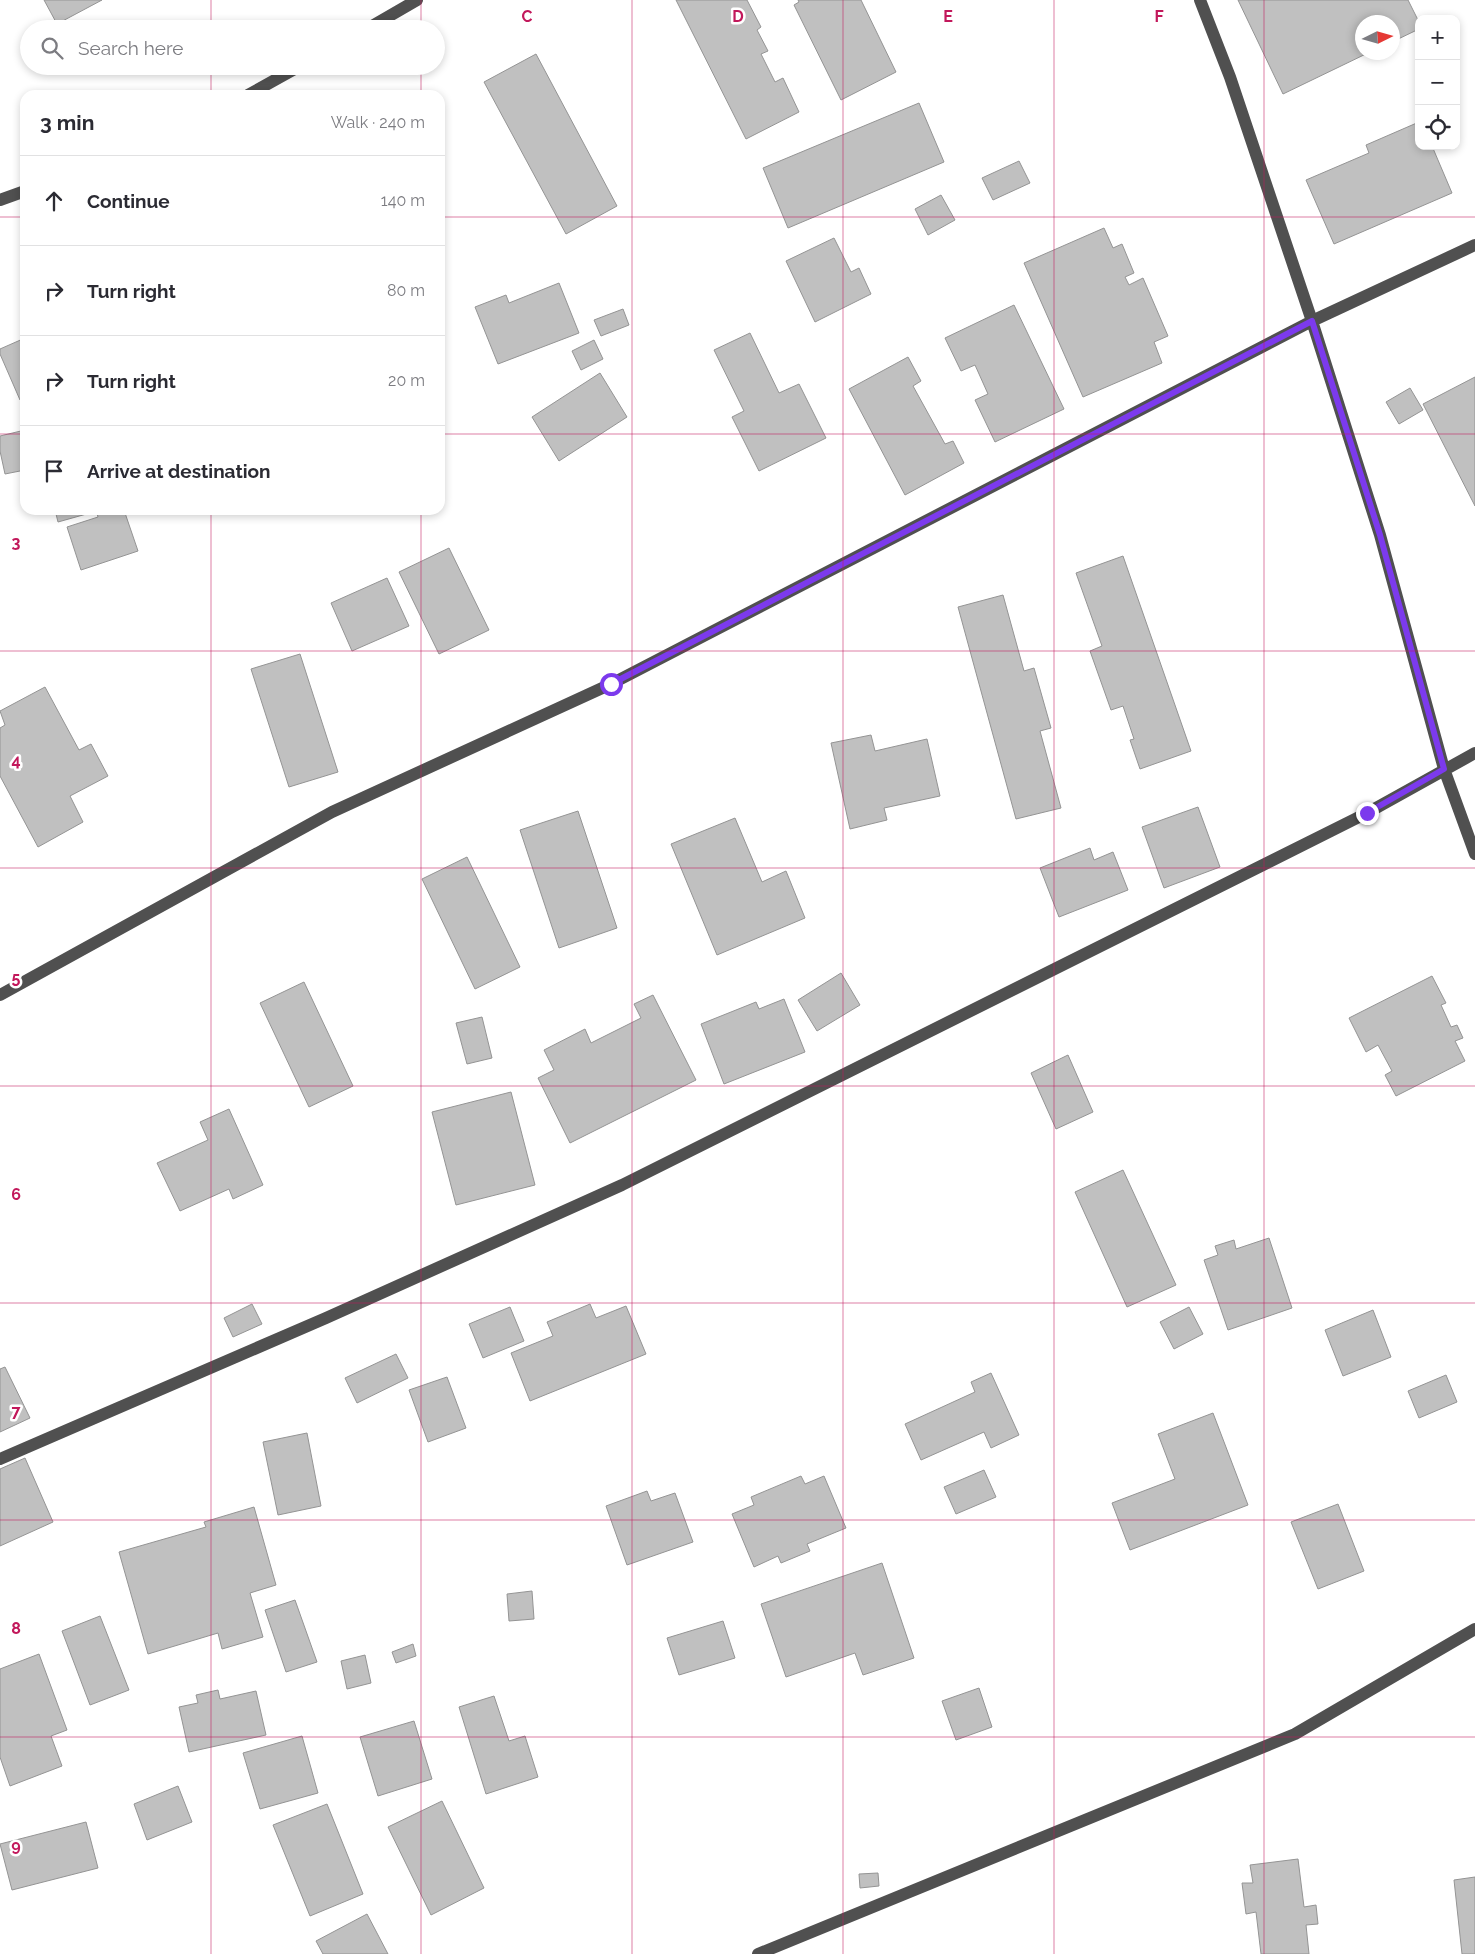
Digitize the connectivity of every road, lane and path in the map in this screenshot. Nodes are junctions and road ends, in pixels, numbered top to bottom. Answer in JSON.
{"nodes":[{"id":1,"x":418,"y":0,"type":"edge"},
{"id":2,"x":1200,"y":0,"type":"edge"},
{"id":3,"x":383,"y":20,"type":"edge"},
{"id":4,"x":284,"y":75,"type":"edge"},
{"id":5,"x":257,"y":90,"type":"edge"},
{"id":6,"x":20,"y":193,"type":"edge"},
{"id":7,"x":0,"y":200,"type":"edge"},
{"id":8,"x":1475,"y":245,"type":"edge"},
{"id":9,"x":1312,"y":321,"type":"junction"},
{"id":10,"x":1475,"y":753,"type":"edge"},
{"id":11,"x":1444,"y":769,"type":"junction"},
{"id":12,"x":1475,"y":854,"type":"edge"},
{"id":13,"x":0,"y":995,"type":"edge"},
{"id":14,"x":0,"y":1459,"type":"edge"},
{"id":15,"x":1475,"y":1629,"type":"edge"},
{"id":16,"x":758,"y":1954,"type":"edge"}],
"edges":[{"from":1,"to":3,"type":"street"},
{"from":2,"to":9,"type":"street"},
{"from":4,"to":5,"type":"street"},
{"from":6,"to":7,"type":"street"},
{"from":8,"to":9,"type":"street"},
{"from":9,"to":11,"type":"street"},
{"from":9,"to":13,"type":"street"},
{"from":10,"to":11,"type":"street"},
{"from":11,"to":12,"type":"street"},
{"from":11,"to":14,"type":"street"},
{"from":15,"to":16,"type":"street"}]}
